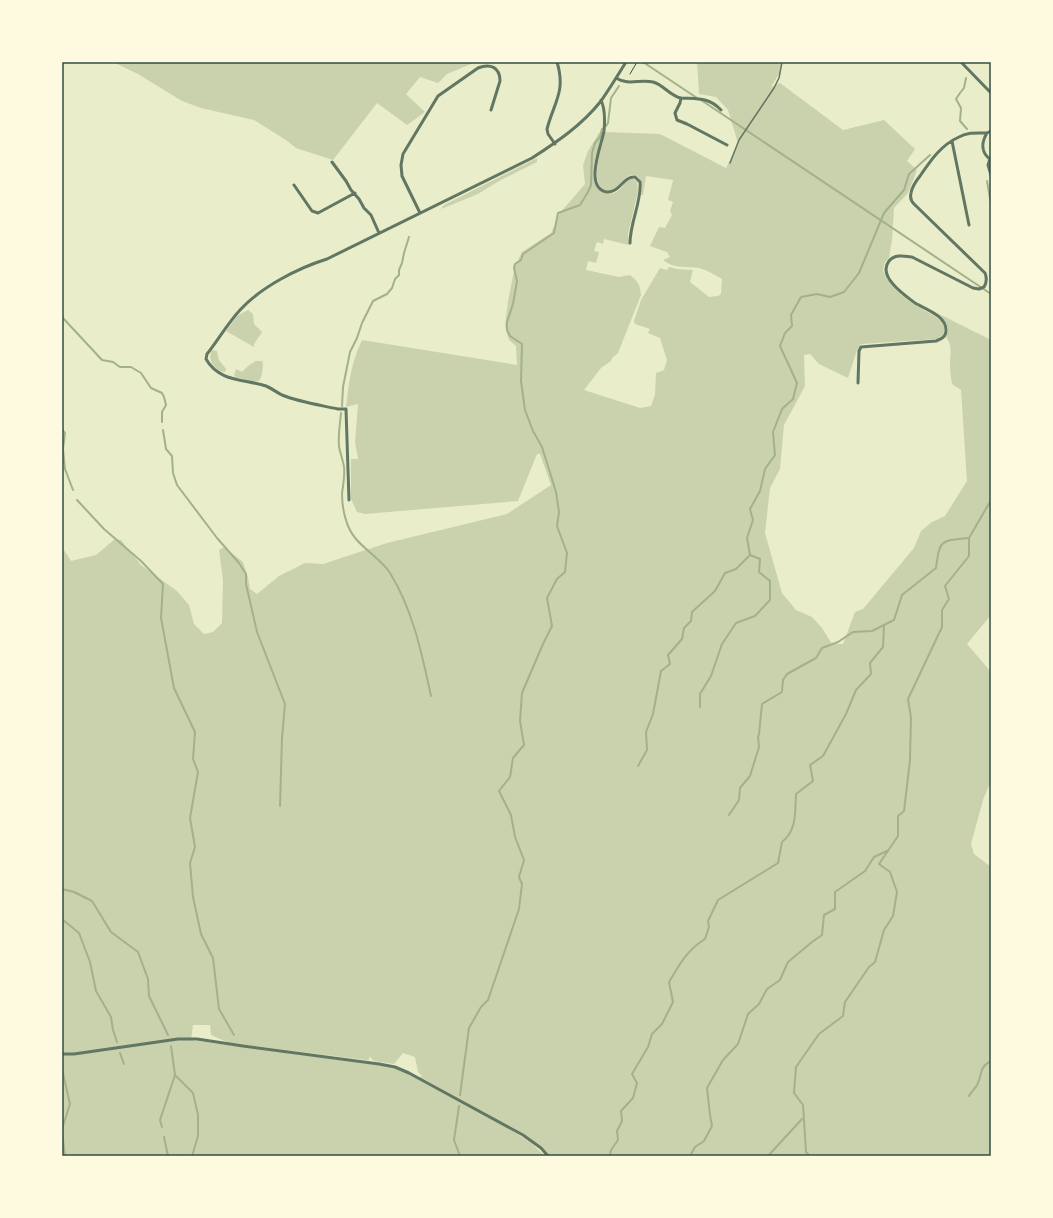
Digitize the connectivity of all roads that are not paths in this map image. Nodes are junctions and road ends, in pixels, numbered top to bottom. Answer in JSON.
{"nodes":[{"id":1,"x":558,"y":62,"type":"edge"},
{"id":2,"x":626,"y":62,"type":"edge"},
{"id":3,"x":782,"y":62,"type":"edge"},
{"id":4,"x":961,"y":62,"type":"edge"},
{"id":5,"x":616,"y":78,"type":"junction"},
{"id":6,"x":991,"y":93,"type":"edge"},
{"id":7,"x":681,"y":98,"type":"junction"},
{"id":8,"x":601,"y":100,"type":"junction"},
{"id":9,"x":491,"y":110,"type":"dead end"},
{"id":10,"x":721,"y":110,"type":"dead end"},
{"id":11,"x":991,"y":131,"type":"edge"},
{"id":12,"x":987,"y":133,"type":"junction"},
{"id":13,"x":952,"y":141,"type":"junction"},
{"id":14,"x":555,"y":144,"type":"junction"},
{"id":15,"x":727,"y":145,"type":"dead end"},
{"id":16,"x":990,"y":159,"type":"edge"},
{"id":17,"x":332,"y":162,"type":"dead end"},
{"id":18,"x":730,"y":163,"type":"dead end"},
{"id":19,"x":991,"y":175,"type":"edge"},
{"id":20,"x":294,"y":185,"type":"dead end"},
{"id":21,"x":355,"y":193,"type":"junction"},
{"id":22,"x":420,"y":213,"type":"junction"},
{"id":23,"x":969,"y":225,"type":"dead end"},
{"id":24,"x":379,"y":233,"type":"junction"},
{"id":25,"x":630,"y":243,"type":"dead end"},
{"id":26,"x":858,"y":383,"type":"dead end"},
{"id":27,"x":349,"y":500,"type":"dead end"},
{"id":28,"x":62,"y":1054,"type":"edge"},
{"id":29,"x":548,"y":1156,"type":"edge"}],
"edges":[{"from":1,"to":14,"type":"street"},
{"from":2,"to":5,"type":"street"},
{"from":3,"to":18,"type":"lane"},
{"from":4,"to":6,"type":"street"},
{"from":5,"to":7,"type":"street"},
{"from":5,"to":8,"type":"street"},
{"from":7,"to":10,"type":"street"},
{"from":7,"to":15,"type":"street"},
{"from":8,"to":14,"type":"street"},
{"from":8,"to":25,"type":"street"},
{"from":9,"to":22,"type":"street"},
{"from":11,"to":12,"type":"street"},
{"from":12,"to":13,"type":"street"},
{"from":12,"to":16,"type":"street"},
{"from":13,"to":23,"type":"street"},
{"from":13,"to":26,"type":"street"},
{"from":14,"to":22,"type":"street"},
{"from":16,"to":19,"type":"street"},
{"from":17,"to":21,"type":"street"},
{"from":20,"to":21,"type":"street"},
{"from":21,"to":24,"type":"street"},
{"from":22,"to":24,"type":"street"},
{"from":24,"to":27,"type":"street"},
{"from":28,"to":29,"type":"street"}]}
